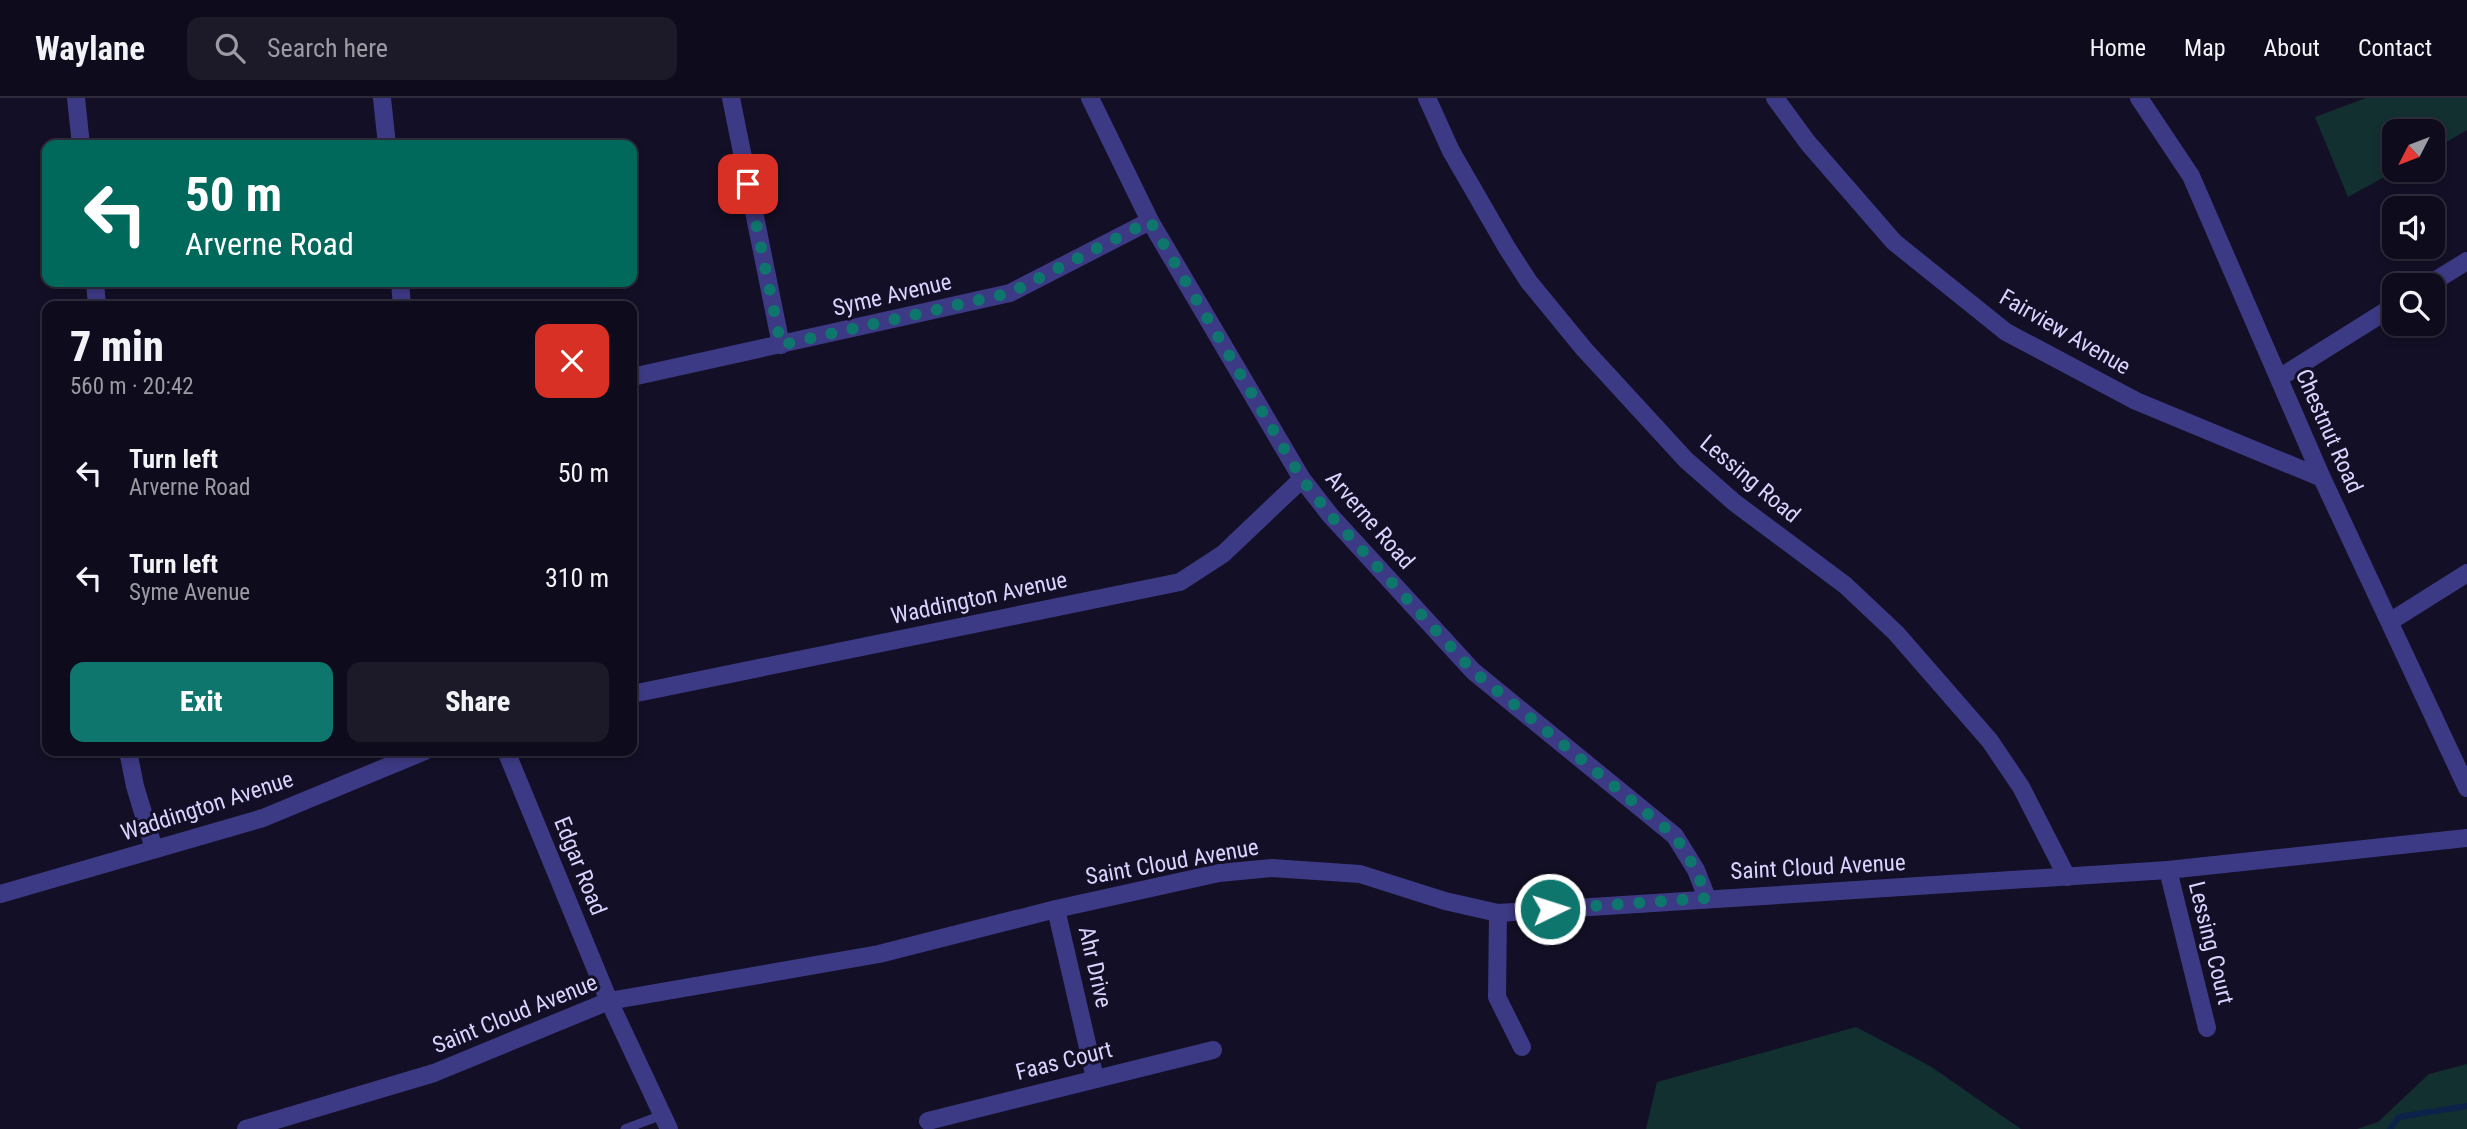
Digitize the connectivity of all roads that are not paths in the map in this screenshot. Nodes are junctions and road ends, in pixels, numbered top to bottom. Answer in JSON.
{"nodes":[{"id":1,"x":76,"y":98,"type":"edge"},
{"id":2,"x":382,"y":98,"type":"edge"},
{"id":3,"x":732,"y":98,"type":"edge"},
{"id":4,"x":1090,"y":98,"type":"edge"},
{"id":5,"x":1427,"y":98,"type":"edge"},
{"id":6,"x":1775,"y":98,"type":"edge"},
{"id":7,"x":2139,"y":98,"type":"edge"},
{"id":8,"x":80,"y":140,"type":"edge"},
{"id":9,"x":386,"y":140,"type":"edge"},
{"id":10,"x":1150,"y":221,"type":"junction"},
{"id":11,"x":2467,"y":261,"type":"edge"},
{"id":12,"x":2445,"y":275,"type":"edge"},
{"id":13,"x":2382,"y":314,"type":"edge"},
{"id":14,"x":781,"y":345,"type":"junction"},
{"id":15,"x":637,"y":376,"type":"edge"},
{"id":16,"x":2279,"y":378,"type":"junction"},
{"id":17,"x":2322,"y":478,"type":"junction"},
{"id":18,"x":1302,"y":479,"type":"junction"},
{"id":19,"x":2467,"y":573,"type":"edge"},
{"id":20,"x":2391,"y":621,"type":"junction"},
{"id":21,"x":637,"y":693,"type":"edge"},
{"id":22,"x":129,"y":756,"type":"edge"},
{"id":23,"x":413,"y":756,"type":"edge"},
{"id":24,"x":508,"y":756,"type":"edge"},
{"id":25,"x":2467,"y":788,"type":"edge"},
{"id":26,"x":2467,"y":838,"type":"edge"},
{"id":27,"x":154,"y":849,"type":"junction"},
{"id":28,"x":2168,"y":870,"type":"junction"},
{"id":29,"x":2067,"y":877,"type":"junction"},
{"id":30,"x":0,"y":894,"type":"edge"},
{"id":31,"x":1707,"y":898,"type":"junction"},
{"id":32,"x":1056,"y":909,"type":"junction"},
{"id":33,"x":1498,"y":913,"type":"junction"},
{"id":34,"x":609,"y":1001,"type":"junction"},
{"id":35,"x":2207,"y":1028,"type":"dead end"},
{"id":36,"x":1522,"y":1047,"type":"dead end"},
{"id":37,"x":1213,"y":1050,"type":"dead end"},
{"id":38,"x":1095,"y":1078,"type":"junction"},
{"id":39,"x":928,"y":1121,"type":"dead end"},
{"id":40,"x":666,"y":1122,"type":"edge"},
{"id":41,"x":246,"y":1129,"type":"edge"},
{"id":42,"x":625,"y":1129,"type":"edge"}],
"edges":[{"from":1,"to":8,"type":"street"},
{"from":2,"to":9,"type":"street"},
{"from":3,"to":14,"type":"street"},
{"from":4,"to":10,"type":"street","name":"Arverne Road"},
{"from":5,"to":29,"type":"street","name":"Lessing Road"},
{"from":6,"to":17,"type":"street","name":"Fairview Avenue"},
{"from":7,"to":16,"type":"street","name":"Chestnut Road"},
{"from":10,"to":14,"type":"street","name":"Syme Avenue"},
{"from":10,"to":18,"type":"street","name":"Arverne Road"},
{"from":11,"to":12,"type":"street"},
{"from":13,"to":16,"type":"street"},
{"from":14,"to":15,"type":"street","name":"Syme Avenue"},
{"from":16,"to":17,"type":"street","name":"Chestnut Road"},
{"from":17,"to":20,"type":"street","name":"Chestnut Road"},
{"from":18,"to":21,"type":"street","name":"Waddington Avenue"},
{"from":18,"to":31,"type":"street","name":"Arverne Road"},
{"from":19,"to":20,"type":"street"},
{"from":20,"to":25,"type":"street","name":"Chestnut Road"},
{"from":22,"to":27,"type":"street"},
{"from":23,"to":27,"type":"street","name":"Waddington Avenue"},
{"from":24,"to":34,"type":"street","name":"Edgar Road"},
{"from":26,"to":28,"type":"street","name":"Saint Cloud Avenue"},
{"from":27,"to":30,"type":"street","name":"Waddington Avenue"},
{"from":28,"to":29,"type":"street","name":"Saint Cloud Avenue"},
{"from":28,"to":35,"type":"street","name":"Lessing Court"},
{"from":29,"to":31,"type":"street","name":"Saint Cloud Avenue"},
{"from":31,"to":33,"type":"street","name":"Saint Cloud Avenue"},
{"from":32,"to":33,"type":"street","name":"Saint Cloud Avenue"},
{"from":32,"to":34,"type":"street","name":"Saint Cloud Avenue"},
{"from":32,"to":38,"type":"street","name":"Ahr Drive"},
{"from":33,"to":36,"type":"street"},
{"from":34,"to":40,"type":"street","name":"Edgar Road"},
{"from":34,"to":41,"type":"street","name":"Saint Cloud Avenue"},
{"from":37,"to":38,"type":"street","name":"Faas Court"},
{"from":38,"to":39,"type":"street","name":"Faas Court"},
{"from":40,"to":42,"type":"lane"}]}
